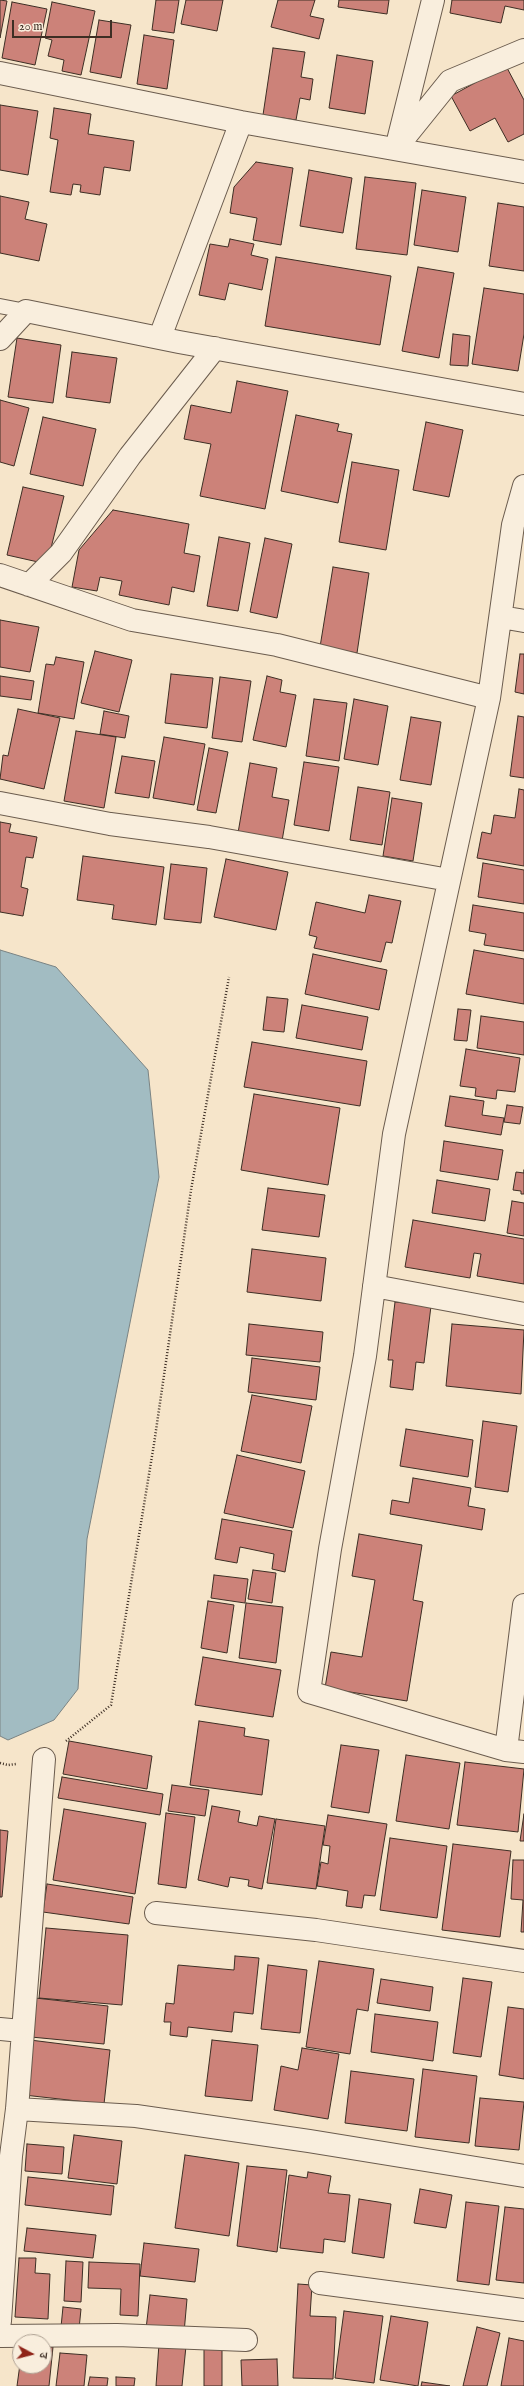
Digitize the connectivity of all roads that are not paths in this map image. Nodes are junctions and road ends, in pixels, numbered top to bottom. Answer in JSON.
{"nodes":[{"id":1,"x":433,"y":0,"type":"edge"},
{"id":2,"x":524,"y":50,"type":"edge"},
{"id":3,"x":0,"y":73,"type":"edge"},
{"id":4,"x":241,"y":122,"type":"junction"},
{"id":5,"x":396,"y":148,"type":"junction"},
{"id":6,"x":524,"y":172,"type":"edge"},
{"id":7,"x":0,"y":306,"type":"edge"},
{"id":8,"x":26,"y":311,"type":"junction"},
{"id":9,"x":160,"y":337,"type":"junction"},
{"id":10,"x":0,"y":339,"type":"edge"},
{"id":11,"x":215,"y":348,"type":"junction"},
{"id":12,"x":524,"y":404,"type":"edge"},
{"id":13,"x":524,"y":486,"type":"edge"},
{"id":14,"x":0,"y":575,"type":"edge"},
{"id":15,"x":29,"y":585,"type":"junction"},
{"id":16,"x":501,"y":617,"type":"junction"},
{"id":17,"x":524,"y":621,"type":"edge"},
{"id":18,"x":489,"y":698,"type":"junction"},
{"id":19,"x":0,"y":803,"type":"edge"},
{"id":20,"x":449,"y":880,"type":"junction"},
{"id":21,"x":374,"y":1286,"type":"junction"},
{"id":22,"x":524,"y":1314,"type":"edge"},
{"id":23,"x":524,"y":1605,"type":"edge"},
{"id":24,"x":515,"y":1751,"type":"edge"},
{"id":25,"x":44,"y":1759,"type":"road end"},
{"id":26,"x":156,"y":1913,"type":"dead end"},
{"id":27,"x":524,"y":1961,"type":"edge"},
{"id":28,"x":0,"y":2029,"type":"edge"},
{"id":29,"x":21,"y":2031,"type":"junction"},
{"id":30,"x":17,"y":2108,"type":"junction"},
{"id":31,"x":524,"y":2176,"type":"edge"},
{"id":32,"x":5,"y":2198,"type":"edge"},
{"id":33,"x":320,"y":2283,"type":"dead end"},
{"id":34,"x":524,"y":2310,"type":"edge"},
{"id":35,"x":0,"y":2320,"type":"edge"},
{"id":36,"x":0,"y":2336,"type":"edge"},
{"id":37,"x":246,"y":2340,"type":"dead end"}],
"edges":[{"from":1,"to":5,"type":"street"},
{"from":2,"to":5,"type":"street"},
{"from":3,"to":4,"type":"street"},
{"from":4,"to":5,"type":"street"},
{"from":4,"to":9,"type":"street"},
{"from":5,"to":6,"type":"street"},
{"from":7,"to":8,"type":"lane"},
{"from":8,"to":9,"type":"street"},
{"from":8,"to":10,"type":"street"},
{"from":9,"to":11,"type":"street"},
{"from":11,"to":12,"type":"street"},
{"from":11,"to":15,"type":"street"},
{"from":13,"to":16,"type":"street"},
{"from":14,"to":15,"type":"street"},
{"from":15,"to":18,"type":"street"},
{"from":16,"to":17,"type":"street"},
{"from":16,"to":18,"type":"street"},
{"from":18,"to":20,"type":"street"},
{"from":19,"to":20,"type":"street"},
{"from":20,"to":21,"type":"street"},
{"from":21,"to":22,"type":"street"},
{"from":21,"to":24,"type":"street"},
{"from":23,"to":24,"type":"street"},
{"from":25,"to":29,"type":"street"},
{"from":26,"to":27,"type":"street"},
{"from":28,"to":29,"type":"street"},
{"from":29,"to":30,"type":"street"},
{"from":30,"to":31,"type":"street"},
{"from":30,"to":32,"type":"street"},
{"from":32,"to":35,"type":"street"},
{"from":33,"to":34,"type":"street"},
{"from":36,"to":37,"type":"street"}]}
